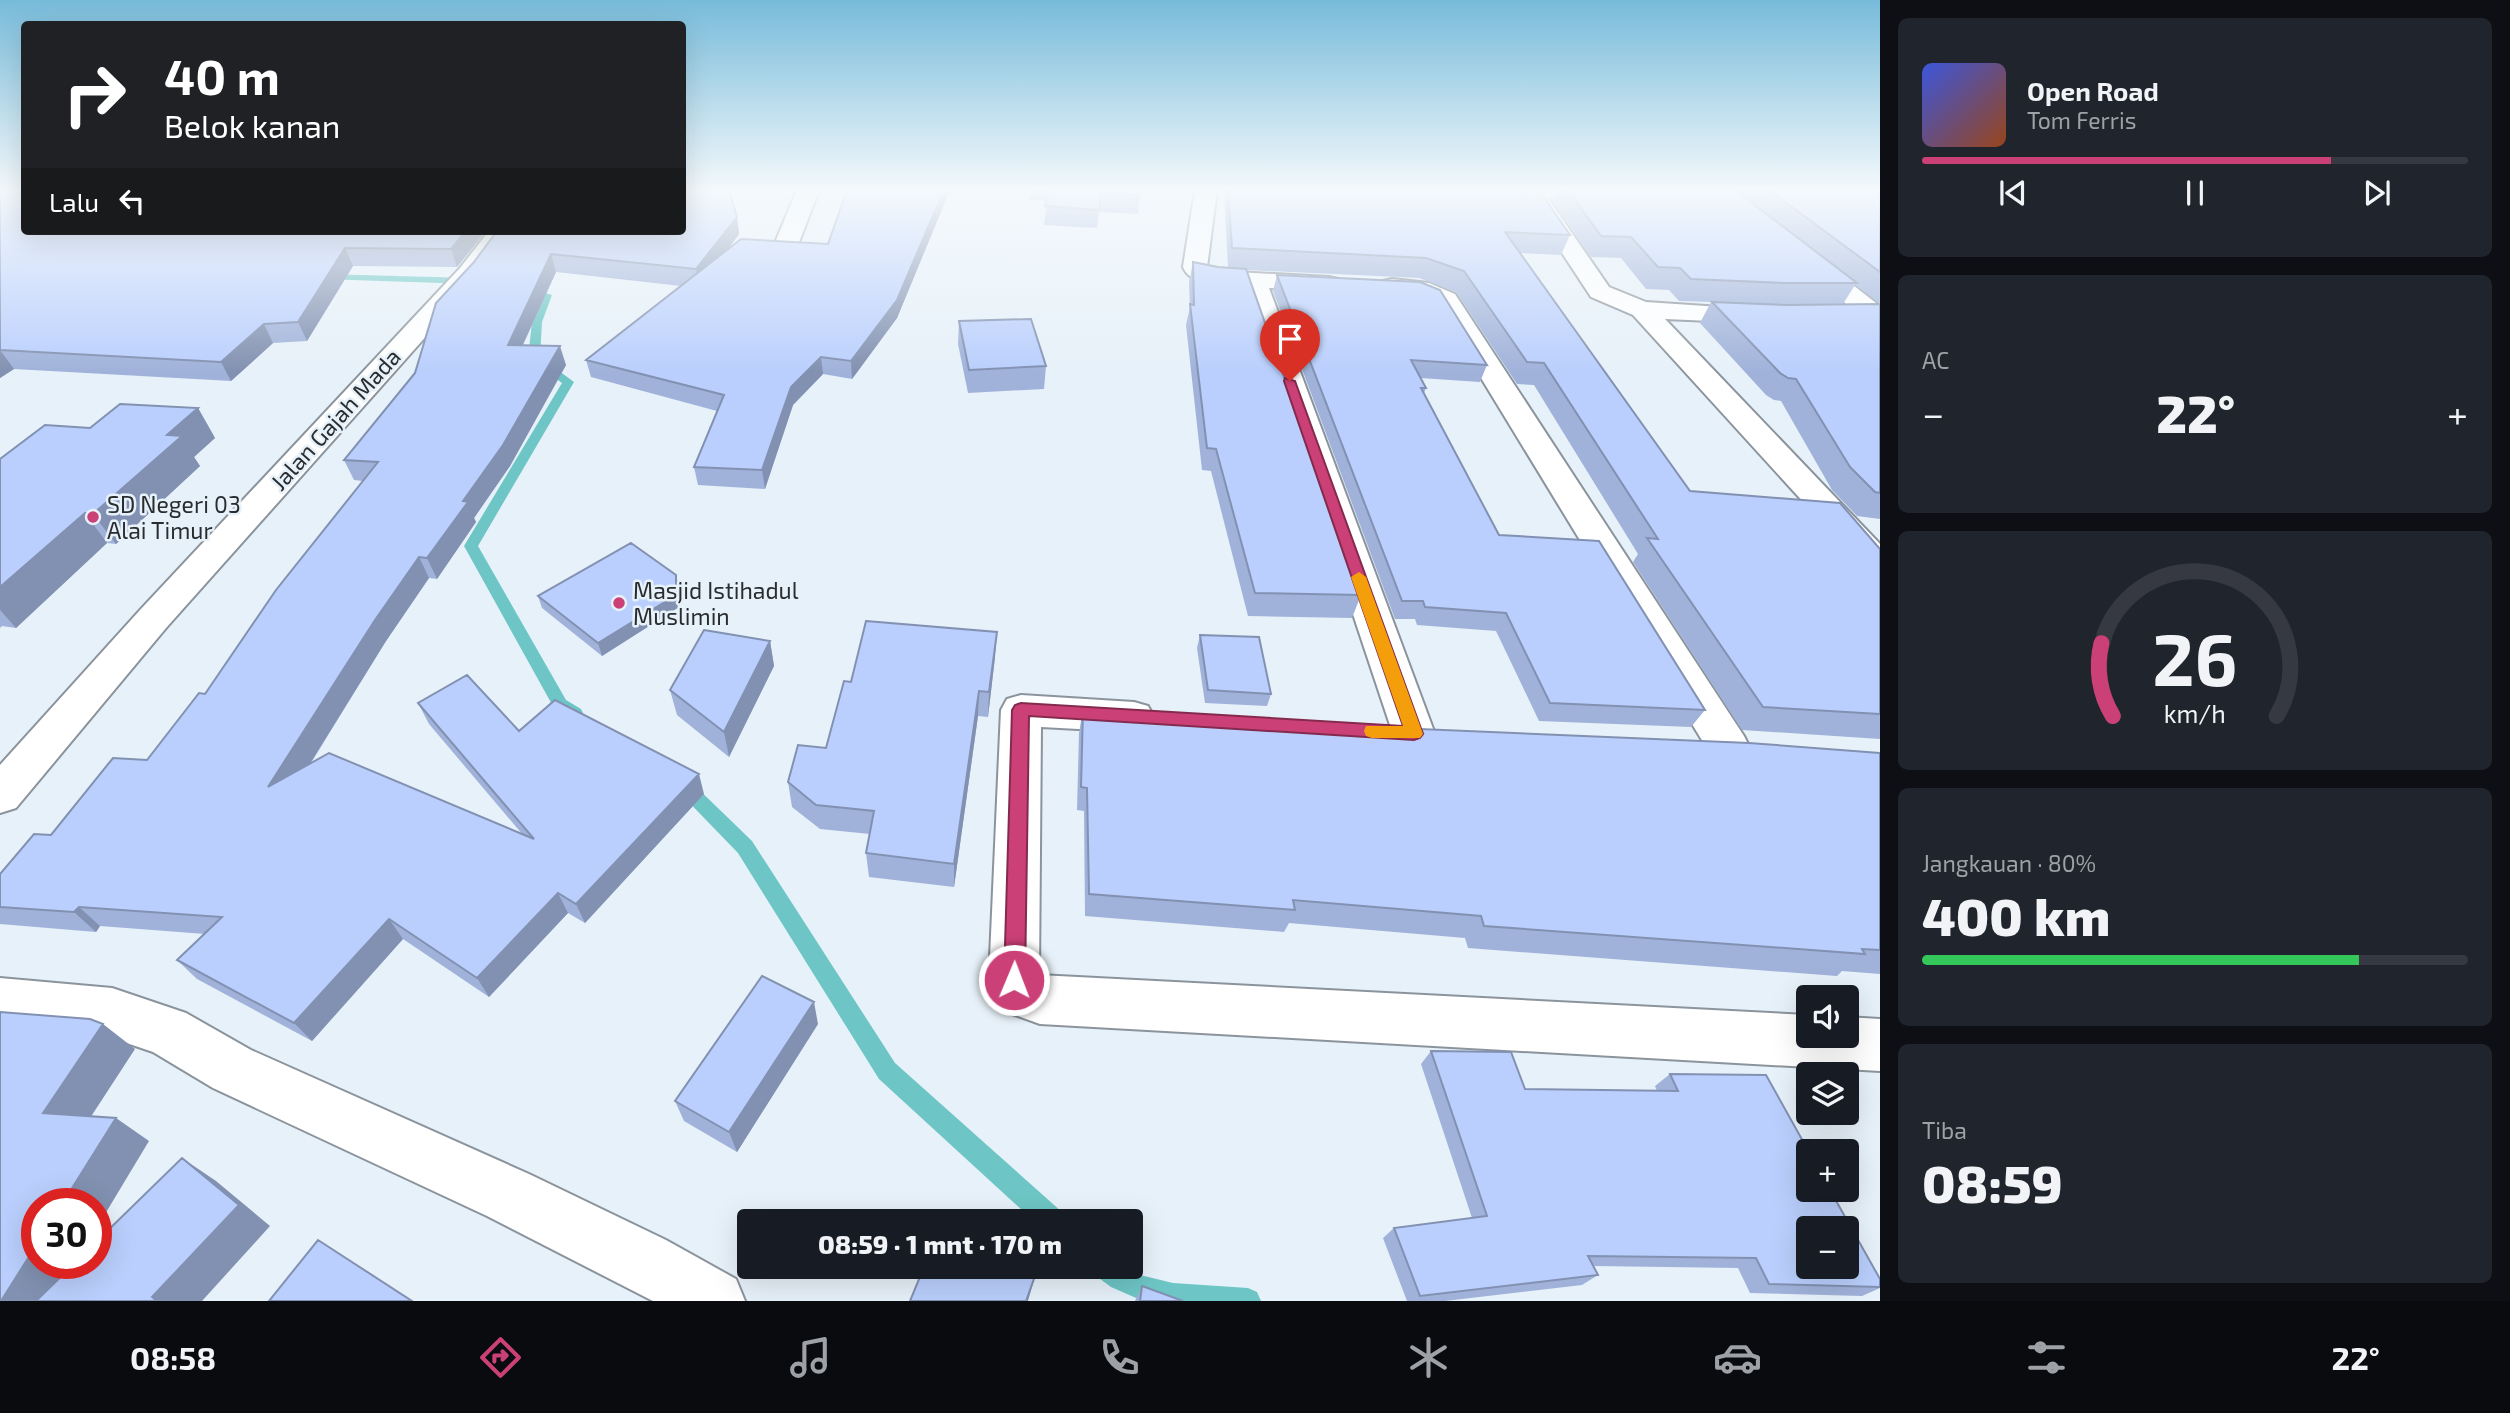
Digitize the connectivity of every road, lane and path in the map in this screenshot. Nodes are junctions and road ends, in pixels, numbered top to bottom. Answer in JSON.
{"nodes":[{"id":1,"x":485,"y":251,"type":"edge"},
{"id":2,"x":1197,"y":251,"type":"edge"},
{"id":3,"x":1572,"y":251,"type":"edge"},
{"id":4,"x":1794,"y":251,"type":"edge"},
{"id":5,"x":1254,"y":280,"type":"junction"},
{"id":6,"x":1642,"y":310,"type":"junction"},
{"id":7,"x":1878,"y":317,"type":"edge"},
{"id":8,"x":1873,"y":550,"type":"edge"},
{"id":9,"x":1170,"y":719,"type":"edge"},
{"id":10,"x":1373,"y":731,"type":"edge"},
{"id":11,"x":1414,"y":734,"type":"junction"},
{"id":12,"x":1455,"y":735,"type":"edge"},
{"id":13,"x":1688,"y":746,"type":"edge"},
{"id":14,"x":1728,"y":748,"type":"junction"},
{"id":15,"x":1770,"y":751,"type":"edge"},
{"id":16,"x":0,"y":795,"type":"edge"},
{"id":17,"x":0,"y":1003,"type":"edge"},
{"id":18,"x":1880,"y":1045,"type":"edge"},
{"id":19,"x":714,"y":1301,"type":"edge"}],
"edges":[{"from":1,"to":16,"type":"street","name":"Jalan Gajah Mada"},
{"from":2,"to":5,"type":"street"},
{"from":3,"to":6,"type":"street"},
{"from":4,"to":7,"type":"street"},
{"from":5,"to":11,"type":"street"},
{"from":5,"to":14,"type":"street"},
{"from":6,"to":7,"type":"street"},
{"from":6,"to":8,"type":"street"},
{"from":9,"to":18,"type":"street"},
{"from":10,"to":11,"type":"street"},
{"from":11,"to":12,"type":"street"},
{"from":13,"to":14,"type":"street"},
{"from":14,"to":15,"type":"street"},
{"from":17,"to":19,"type":"street"}]}
